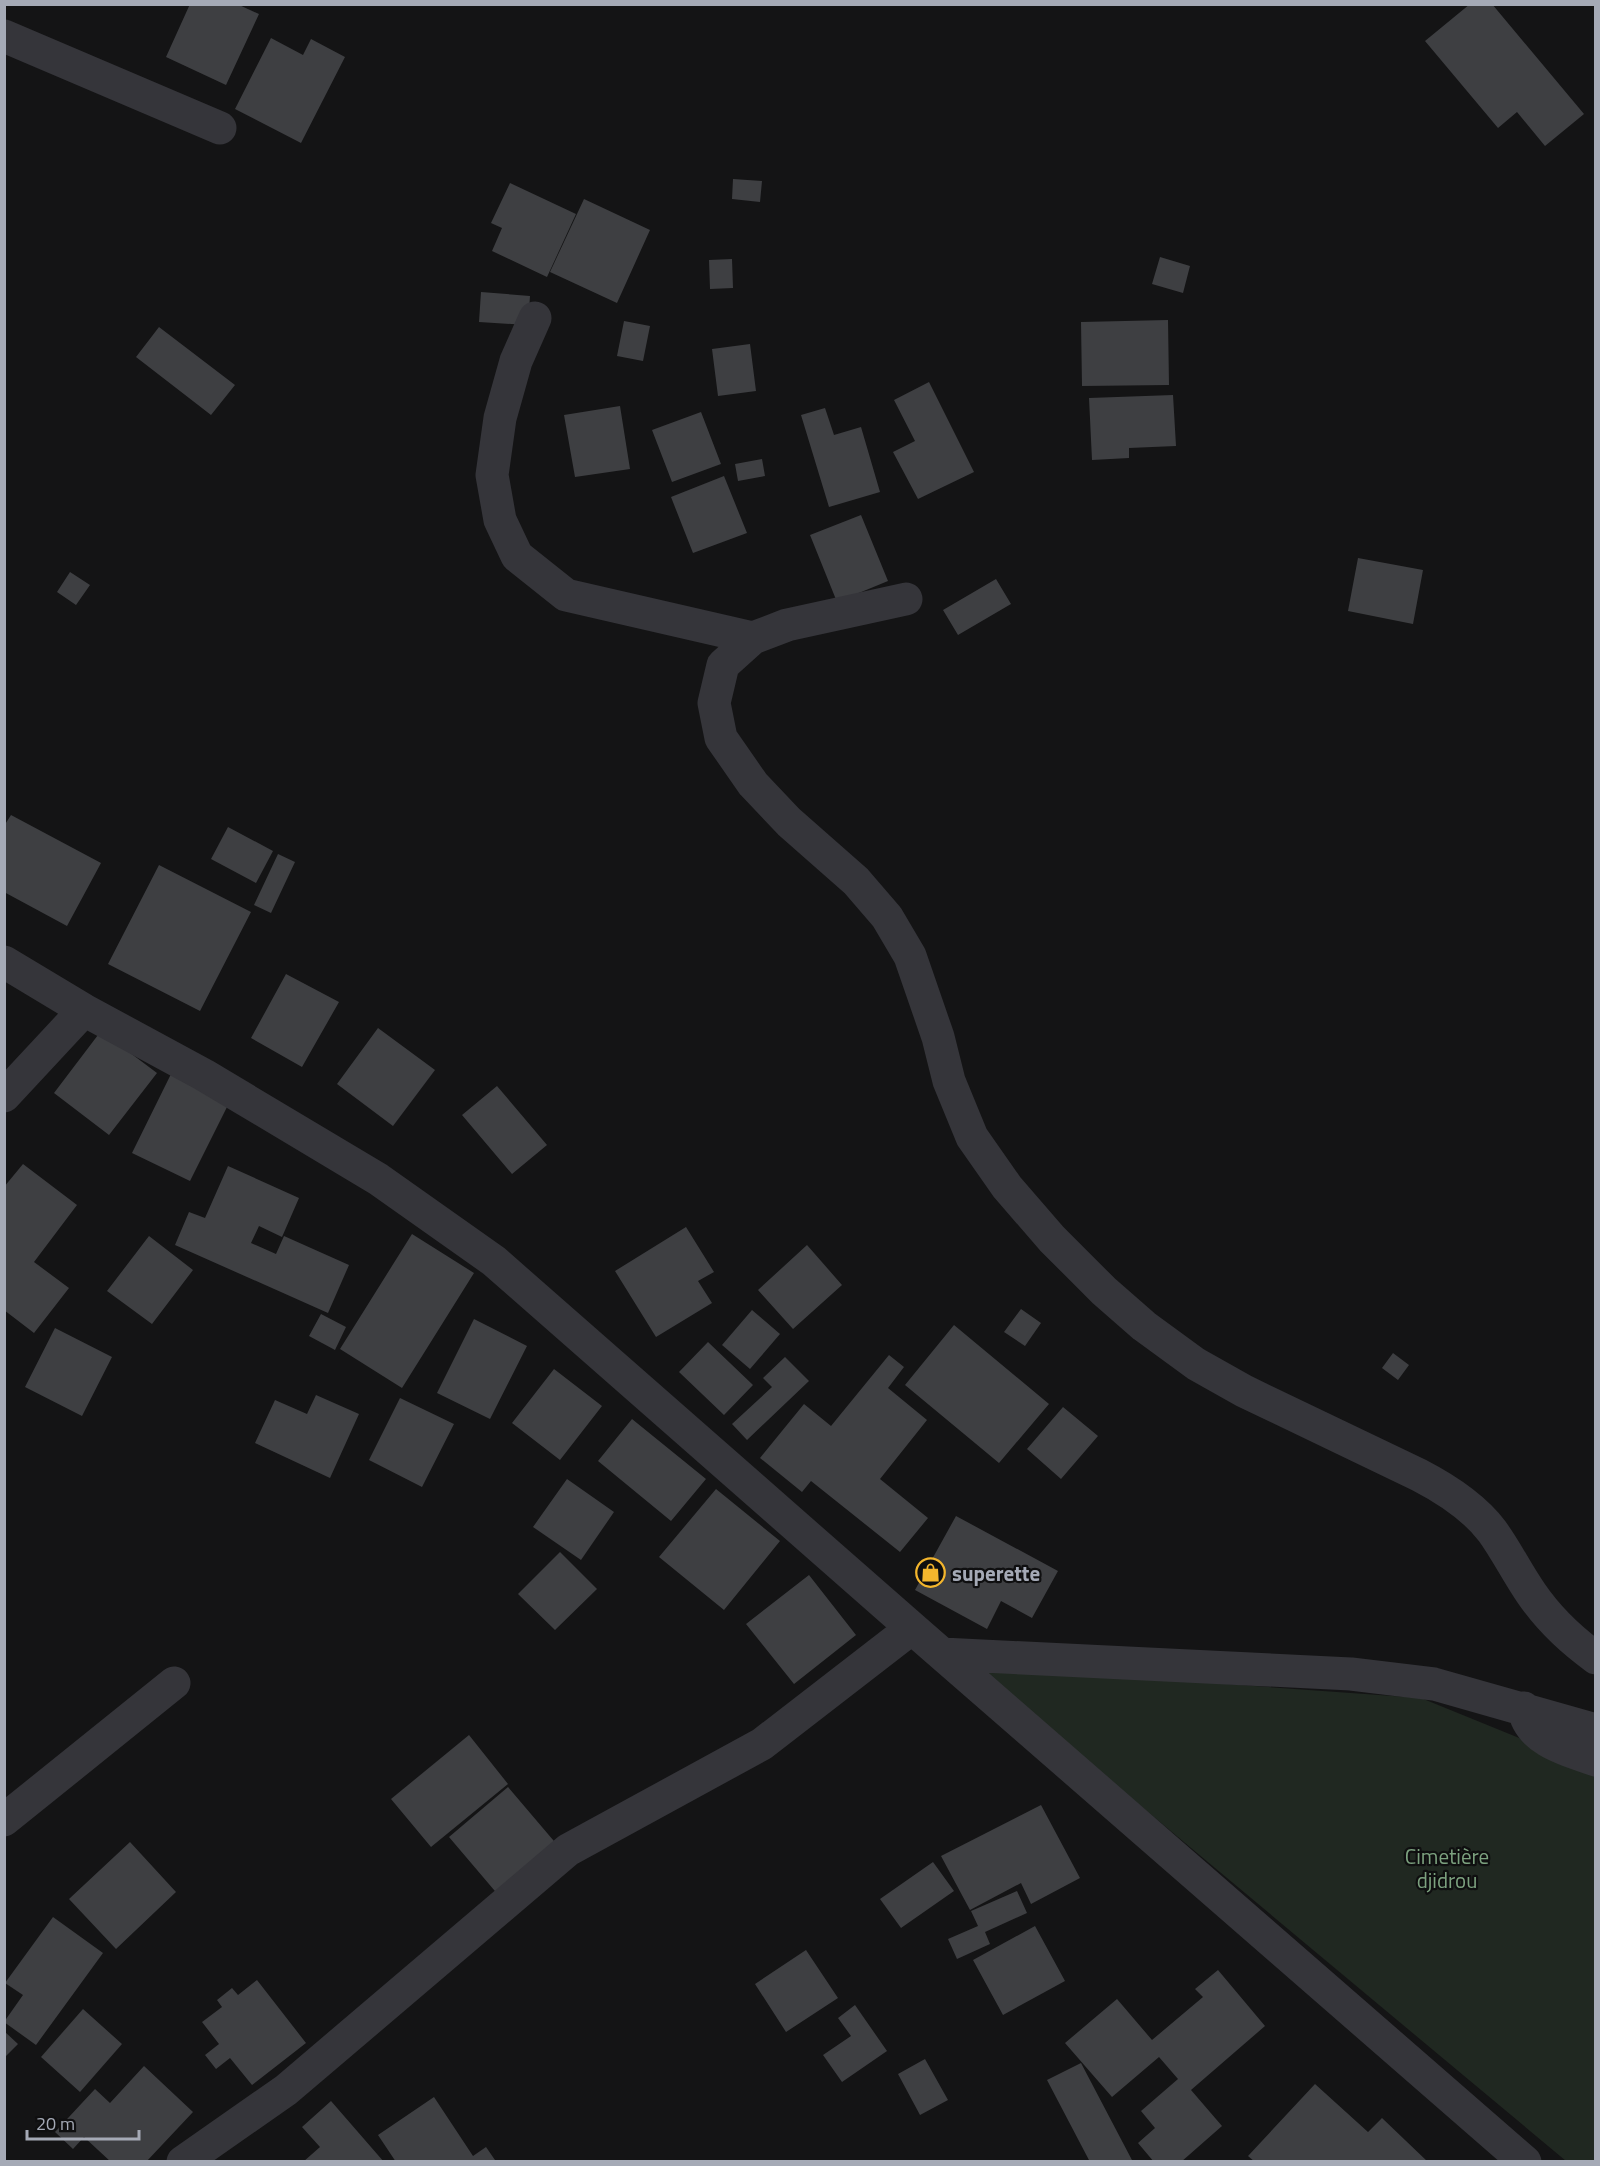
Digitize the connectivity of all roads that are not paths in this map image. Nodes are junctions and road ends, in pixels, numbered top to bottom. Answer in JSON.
{"nodes":[{"id":1,"x":4,"y":36,"type":"edge"},
{"id":2,"x":220,"y":128,"type":"dead end"},
{"id":3,"x":535,"y":318,"type":"dead end"},
{"id":4,"x":906,"y":599,"type":"dead end"},
{"id":5,"x":753,"y":638,"type":"junction"},
{"id":6,"x":4,"y":962,"type":"edge"},
{"id":7,"x":84,"y":1010,"type":"junction"},
{"id":8,"x":4,"y":1096,"type":"edge"},
{"id":9,"x":912,"y":1628,"type":"junction"},
{"id":10,"x":942,"y":1654,"type":"junction"},
{"id":11,"x":1596,"y":1658,"type":"edge"},
{"id":12,"x":174,"y":1683,"type":"dead end"},
{"id":13,"x":1524,"y":1708,"type":"junction"},
{"id":14,"x":1596,"y":1730,"type":"edge"},
{"id":15,"x":1596,"y":1760,"type":"edge"},
{"id":16,"x":4,"y":1820,"type":"edge"},
{"id":17,"x":183,"y":2162,"type":"edge"},
{"id":18,"x":1525,"y":2162,"type":"edge"}],
"edges":[{"from":1,"to":2,"type":"street"},
{"from":3,"to":5,"type":"street"},
{"from":4,"to":5,"type":"street"},
{"from":5,"to":11,"type":"street"},
{"from":6,"to":7,"type":"street"},
{"from":7,"to":8,"type":"street"},
{"from":7,"to":9,"type":"street"},
{"from":9,"to":10,"type":"street"},
{"from":9,"to":17,"type":"street"},
{"from":10,"to":13,"type":"street"},
{"from":10,"to":18,"type":"street"},
{"from":12,"to":16,"type":"street"},
{"from":13,"to":14,"type":"street"},
{"from":13,"to":15,"type":"street"}]}
